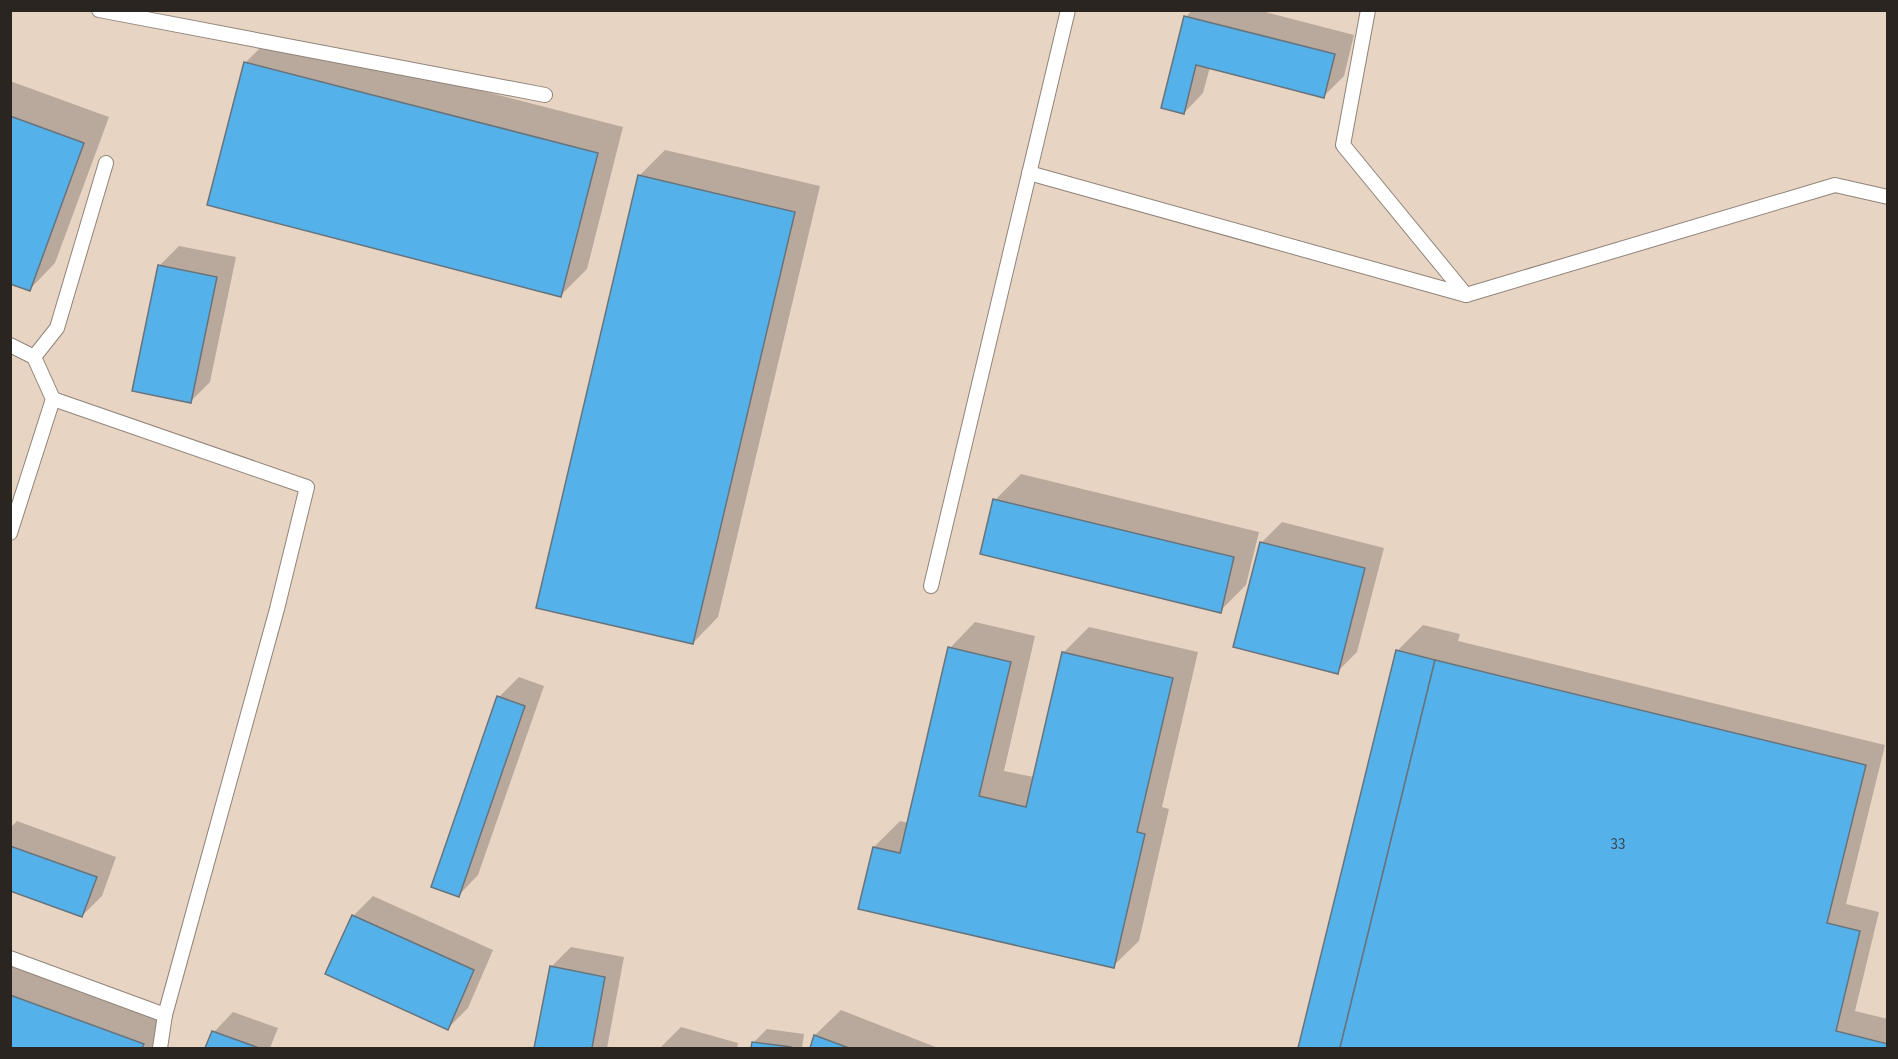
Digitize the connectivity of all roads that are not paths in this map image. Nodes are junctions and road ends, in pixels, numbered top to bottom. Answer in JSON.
{"nodes":[{"id":1,"x":99,"y":10,"type":"edge"},
{"id":2,"x":1068,"y":10,"type":"edge"},
{"id":3,"x":1368,"y":10,"type":"edge"},
{"id":4,"x":545,"y":95,"type":"dead end"},
{"id":5,"x":106,"y":163,"type":"dead end"},
{"id":6,"x":1029,"y":173,"type":"junction"},
{"id":7,"x":1887,"y":197,"type":"edge"},
{"id":8,"x":1466,"y":295,"type":"junction"},
{"id":9,"x":10,"y":345,"type":"edge"},
{"id":10,"x":34,"y":357,"type":"junction"},
{"id":11,"x":52,"y":399,"type":"junction"},
{"id":12,"x":10,"y":533,"type":"edge"},
{"id":13,"x":931,"y":586,"type":"dead end"},
{"id":14,"x":10,"y":958,"type":"edge"},
{"id":15,"x":165,"y":1015,"type":"junction"},
{"id":16,"x":160,"y":1048,"type":"edge"}],
"edges":[{"from":1,"to":4,"type":"lane"},
{"from":2,"to":6,"type":"lane"},
{"from":3,"to":8,"type":"lane"},
{"from":5,"to":10,"type":"lane"},
{"from":6,"to":8,"type":"lane"},
{"from":6,"to":13,"type":"lane"},
{"from":7,"to":8,"type":"lane"},
{"from":9,"to":10,"type":"lane"},
{"from":10,"to":11,"type":"lane"},
{"from":11,"to":12,"type":"lane"},
{"from":11,"to":15,"type":"lane"},
{"from":14,"to":15,"type":"lane"},
{"from":15,"to":16,"type":"lane"}]}
